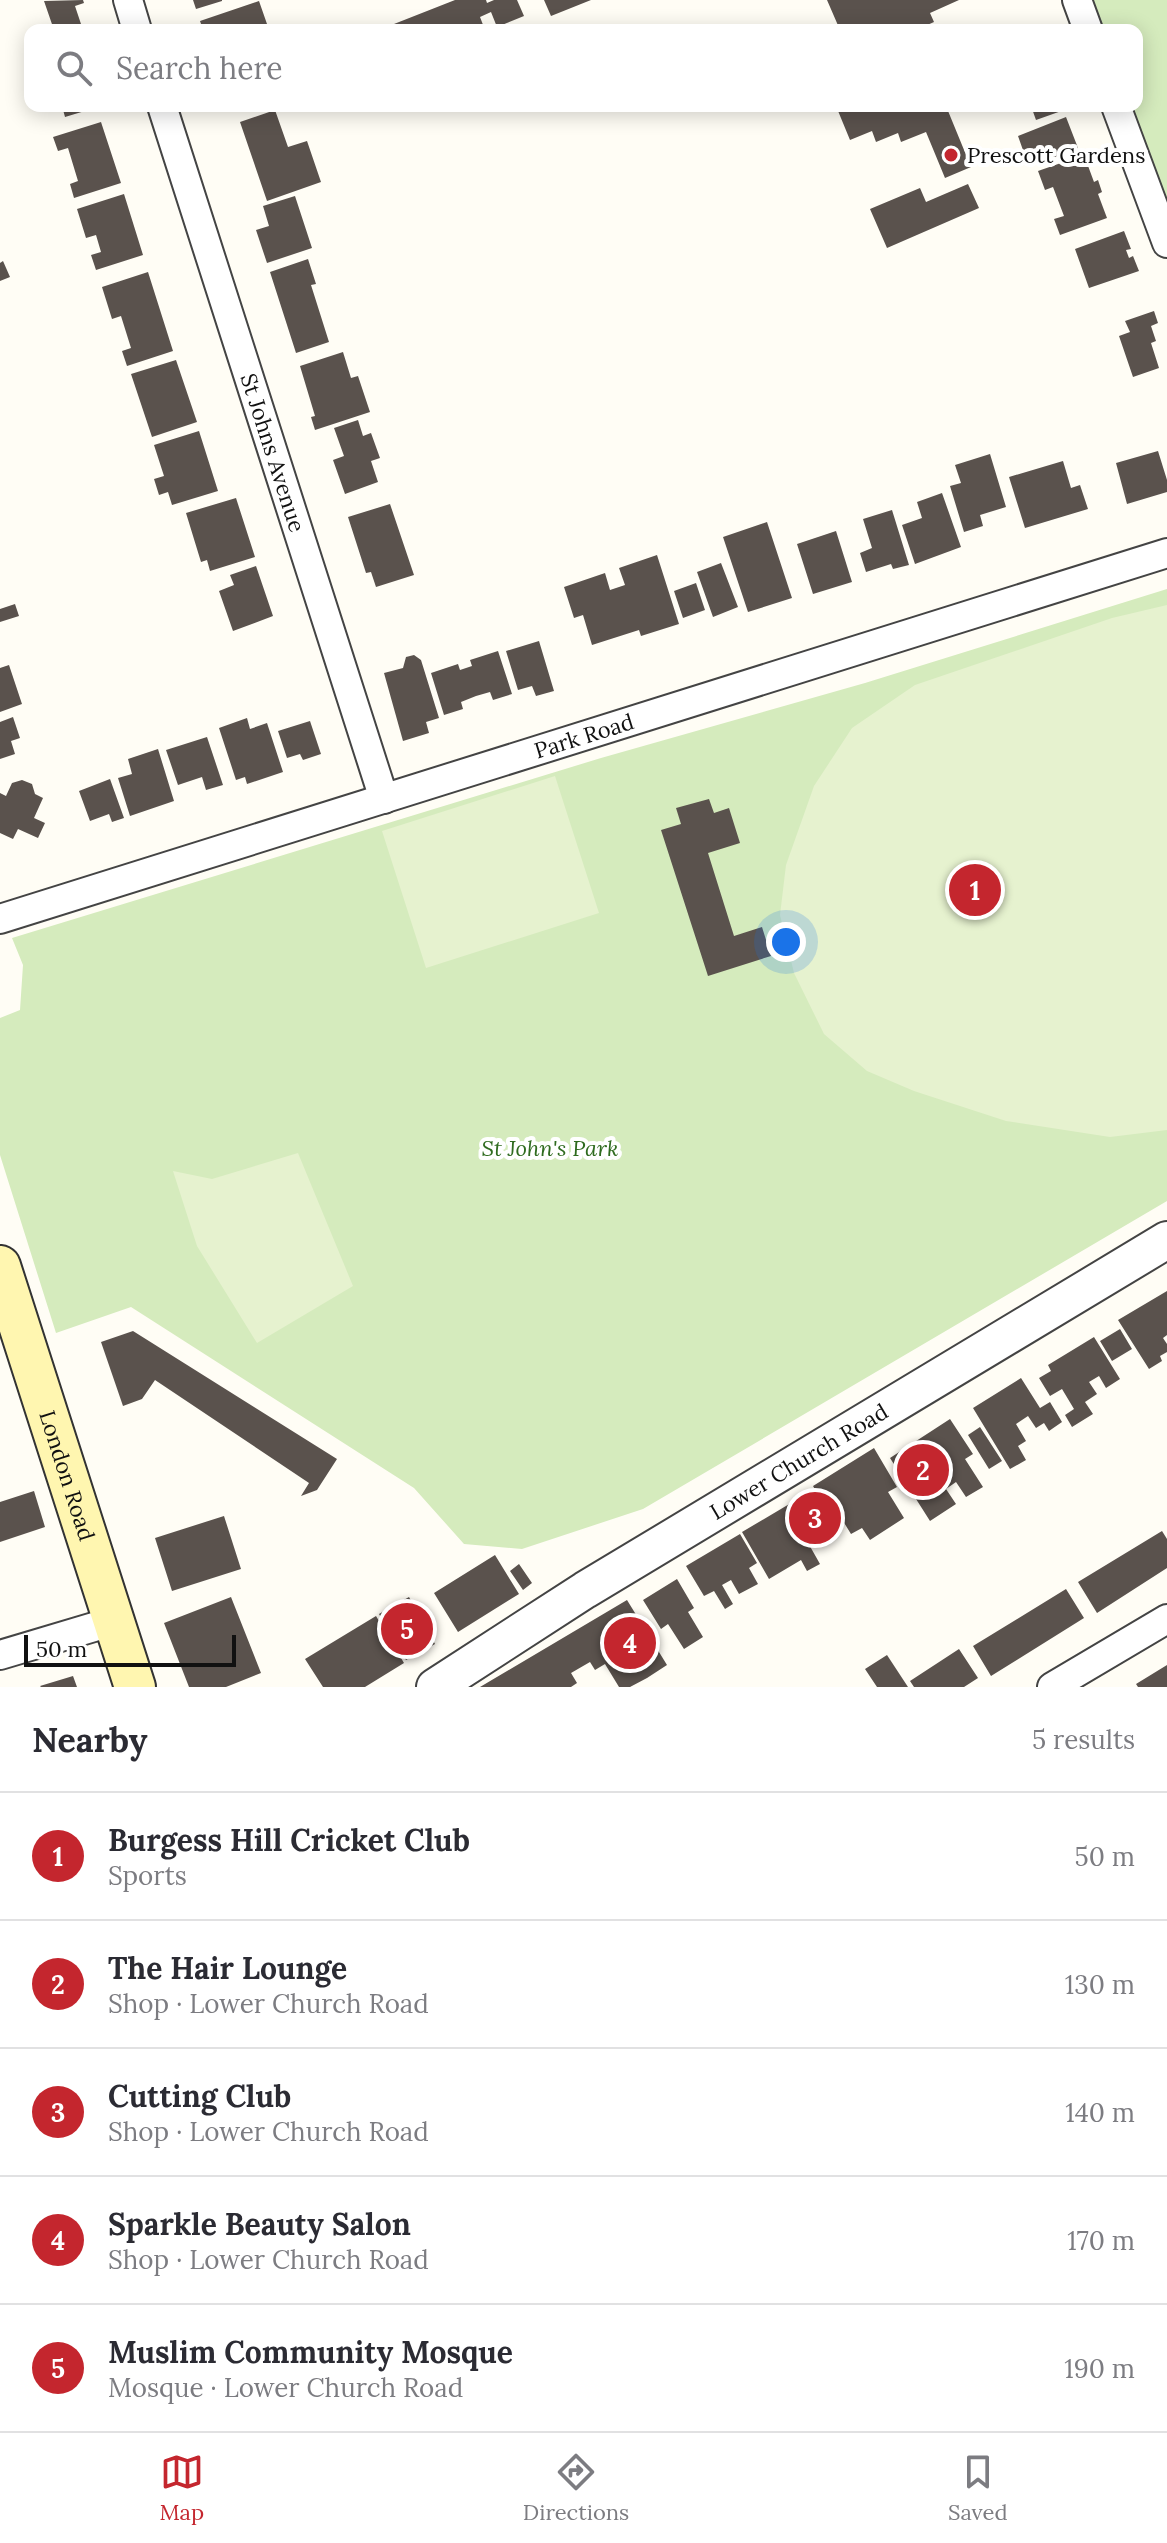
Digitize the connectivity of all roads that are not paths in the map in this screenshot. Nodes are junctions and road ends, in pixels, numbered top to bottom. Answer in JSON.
{"nodes":[{"id":1,"x":128,"y":0,"type":"edge"},
{"id":2,"x":1077,"y":0,"type":"edge"},
{"id":3,"x":135,"y":24,"type":"edge"},
{"id":4,"x":1086,"y":24,"type":"edge"},
{"id":5,"x":164,"y":112,"type":"edge"},
{"id":6,"x":1118,"y":112,"type":"edge"},
{"id":7,"x":1167,"y":243,"type":"edge"},
{"id":8,"x":1167,"y":553,"type":"edge"},
{"id":9,"x":384,"y":799,"type":"junction"},
{"id":10,"x":0,"y":918,"type":"edge"},
{"id":11,"x":1167,"y":1240,"type":"edge"},
{"id":12,"x":0,"y":1266,"type":"edge"},
{"id":13,"x":1167,"y":1619,"type":"edge"},
{"id":14,"x":114,"y":1621,"type":"junction"},
{"id":15,"x":0,"y":1655,"type":"edge"},
{"id":16,"x":135,"y":1687,"type":"edge"},
{"id":17,"x":435,"y":1687,"type":"edge"},
{"id":18,"x":1052,"y":1687,"type":"edge"}],
"edges":[{"from":1,"to":3,"type":"street"},
{"from":2,"to":4,"type":"street"},
{"from":5,"to":9,"type":"street","name":"St Johns Avenue"},
{"from":6,"to":7,"type":"street"},
{"from":8,"to":9,"type":"street","name":"Park Road"},
{"from":9,"to":10,"type":"street","name":"Park Road"},
{"from":11,"to":17,"type":"street","name":"Lower Church Road"},
{"from":12,"to":14,"type":"main road","name":"London Road"},
{"from":13,"to":18,"type":"street"},
{"from":14,"to":15,"type":"street"},
{"from":14,"to":16,"type":"main road","name":"London Road"}]}
